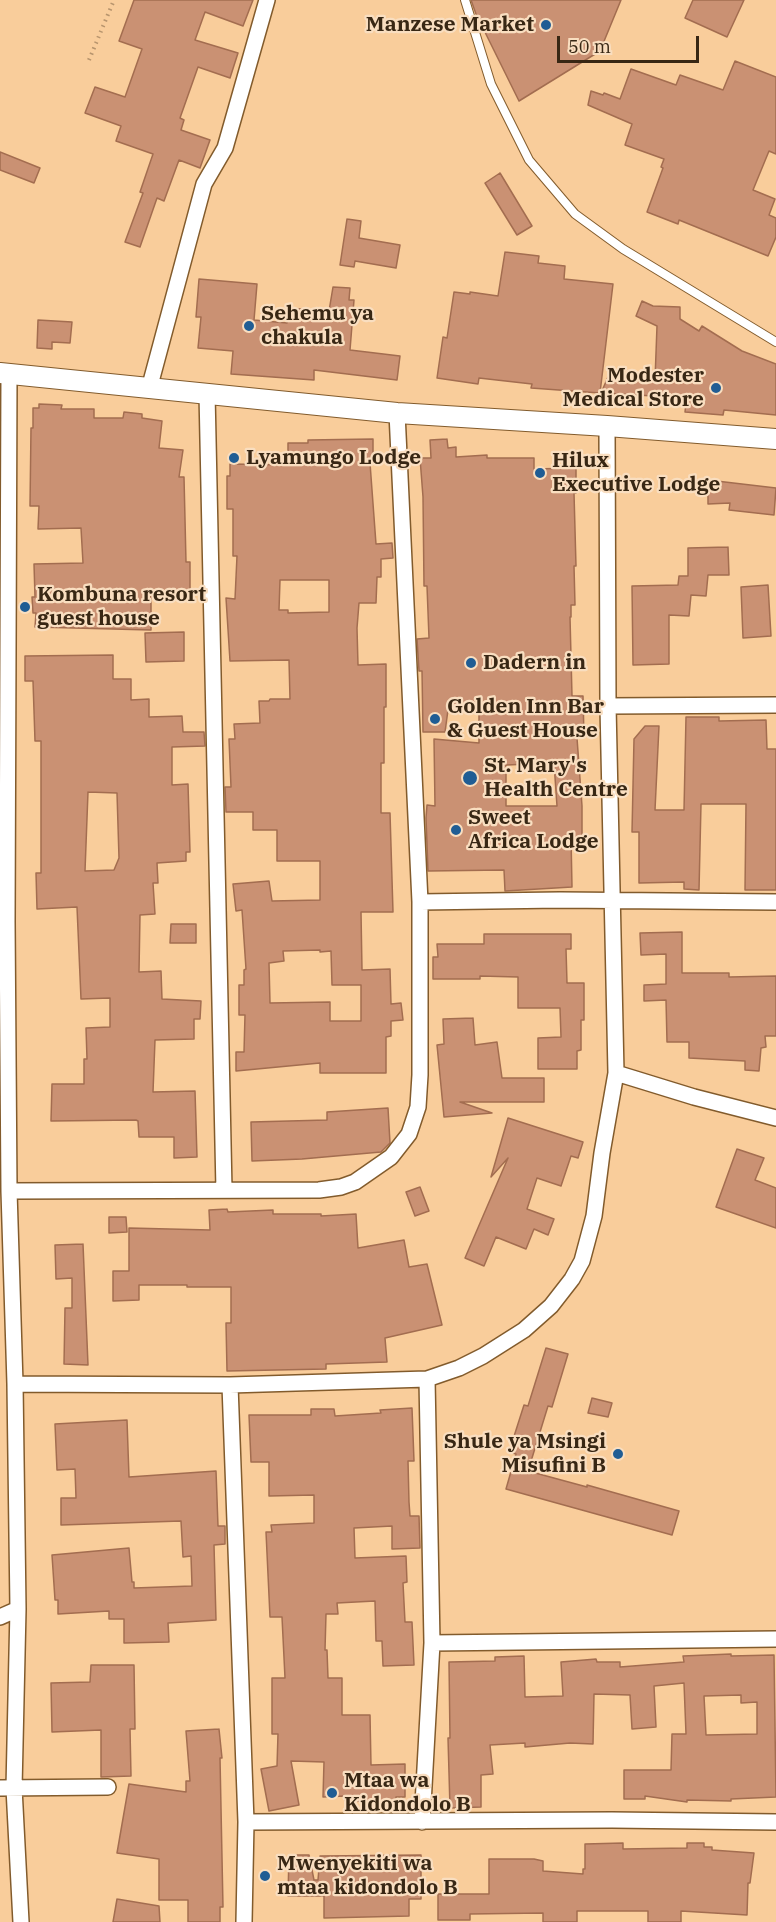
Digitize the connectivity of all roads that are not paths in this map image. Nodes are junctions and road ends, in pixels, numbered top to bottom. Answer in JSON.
{"nodes":[{"id":1,"x":267,"y":0,"type":"edge"},
{"id":2,"x":465,"y":0,"type":"edge"},
{"id":3,"x":776,"y":342,"type":"edge"},
{"id":4,"x":4,"y":374,"type":"edge"},
{"id":5,"x":149,"y":389,"type":"junction"},
{"id":6,"x":207,"y":393,"type":"junction"},
{"id":7,"x":397,"y":413,"type":"junction"},
{"id":8,"x":607,"y":426,"type":"junction"},
{"id":9,"x":776,"y":440,"type":"edge"},
{"id":10,"x":4,"y":543,"type":"edge"},
{"id":11,"x":776,"y":705,"type":"edge"},
{"id":12,"x":608,"y":706,"type":"junction"},
{"id":13,"x":4,"y":732,"type":"edge"},
{"id":14,"x":611,"y":901,"type":"junction"},
{"id":15,"x":420,"y":902,"type":"junction"},
{"id":16,"x":776,"y":902,"type":"edge"},
{"id":17,"x":4,"y":921,"type":"edge"},
{"id":18,"x":616,"y":1072,"type":"junction"},
{"id":19,"x":776,"y":1118,"type":"edge"},
{"id":20,"x":224,"y":1190,"type":"junction"},
{"id":21,"x":9,"y":1191,"type":"junction"},
{"id":22,"x":427,"y":1379,"type":"junction"},
{"id":23,"x":15,"y":1384,"type":"junction"},
{"id":24,"x":230,"y":1385,"type":"junction"},
{"id":25,"x":18,"y":1609,"type":"junction"},
{"id":26,"x":0,"y":1617,"type":"edge"},
{"id":27,"x":776,"y":1639,"type":"edge"},
{"id":28,"x":432,"y":1643,"type":"junction"},
{"id":29,"x":108,"y":1787,"type":"dead end"},
{"id":30,"x":7,"y":1788,"type":"edge"},
{"id":31,"x":246,"y":1822,"type":"junction"},
{"id":32,"x":422,"y":1822,"type":"junction"},
{"id":33,"x":776,"y":1822,"type":"edge"},
{"id":34,"x":21,"y":1922,"type":"edge"},
{"id":35,"x":244,"y":1922,"type":"edge"}],
"edges":[{"from":1,"to":5,"type":"street"},
{"from":2,"to":3,"type":"lane"},
{"from":4,"to":5,"type":"street"},
{"from":4,"to":10,"type":"street"},
{"from":5,"to":6,"type":"street"},
{"from":6,"to":7,"type":"street"},
{"from":6,"to":20,"type":"street"},
{"from":7,"to":8,"type":"street"},
{"from":7,"to":15,"type":"street"},
{"from":8,"to":9,"type":"street"},
{"from":8,"to":12,"type":"street"},
{"from":10,"to":13,"type":"street"},
{"from":11,"to":12,"type":"street"},
{"from":12,"to":14,"type":"street"},
{"from":13,"to":17,"type":"street"},
{"from":14,"to":15,"type":"street"},
{"from":14,"to":16,"type":"street"},
{"from":14,"to":18,"type":"street"},
{"from":15,"to":20,"type":"street"},
{"from":17,"to":21,"type":"street"},
{"from":18,"to":19,"type":"street"},
{"from":18,"to":22,"type":"street"},
{"from":20,"to":21,"type":"street"},
{"from":21,"to":23,"type":"street"},
{"from":22,"to":24,"type":"street"},
{"from":22,"to":28,"type":"street"},
{"from":23,"to":24,"type":"street"},
{"from":23,"to":25,"type":"street"},
{"from":24,"to":31,"type":"street"},
{"from":25,"to":26,"type":"street"},
{"from":25,"to":30,"type":"street"},
{"from":27,"to":28,"type":"street"},
{"from":28,"to":32,"type":"street"},
{"from":29,"to":30,"type":"street"},
{"from":30,"to":34,"type":"street"},
{"from":31,"to":32,"type":"street"},
{"from":31,"to":35,"type":"street"},
{"from":32,"to":33,"type":"street"}]}
